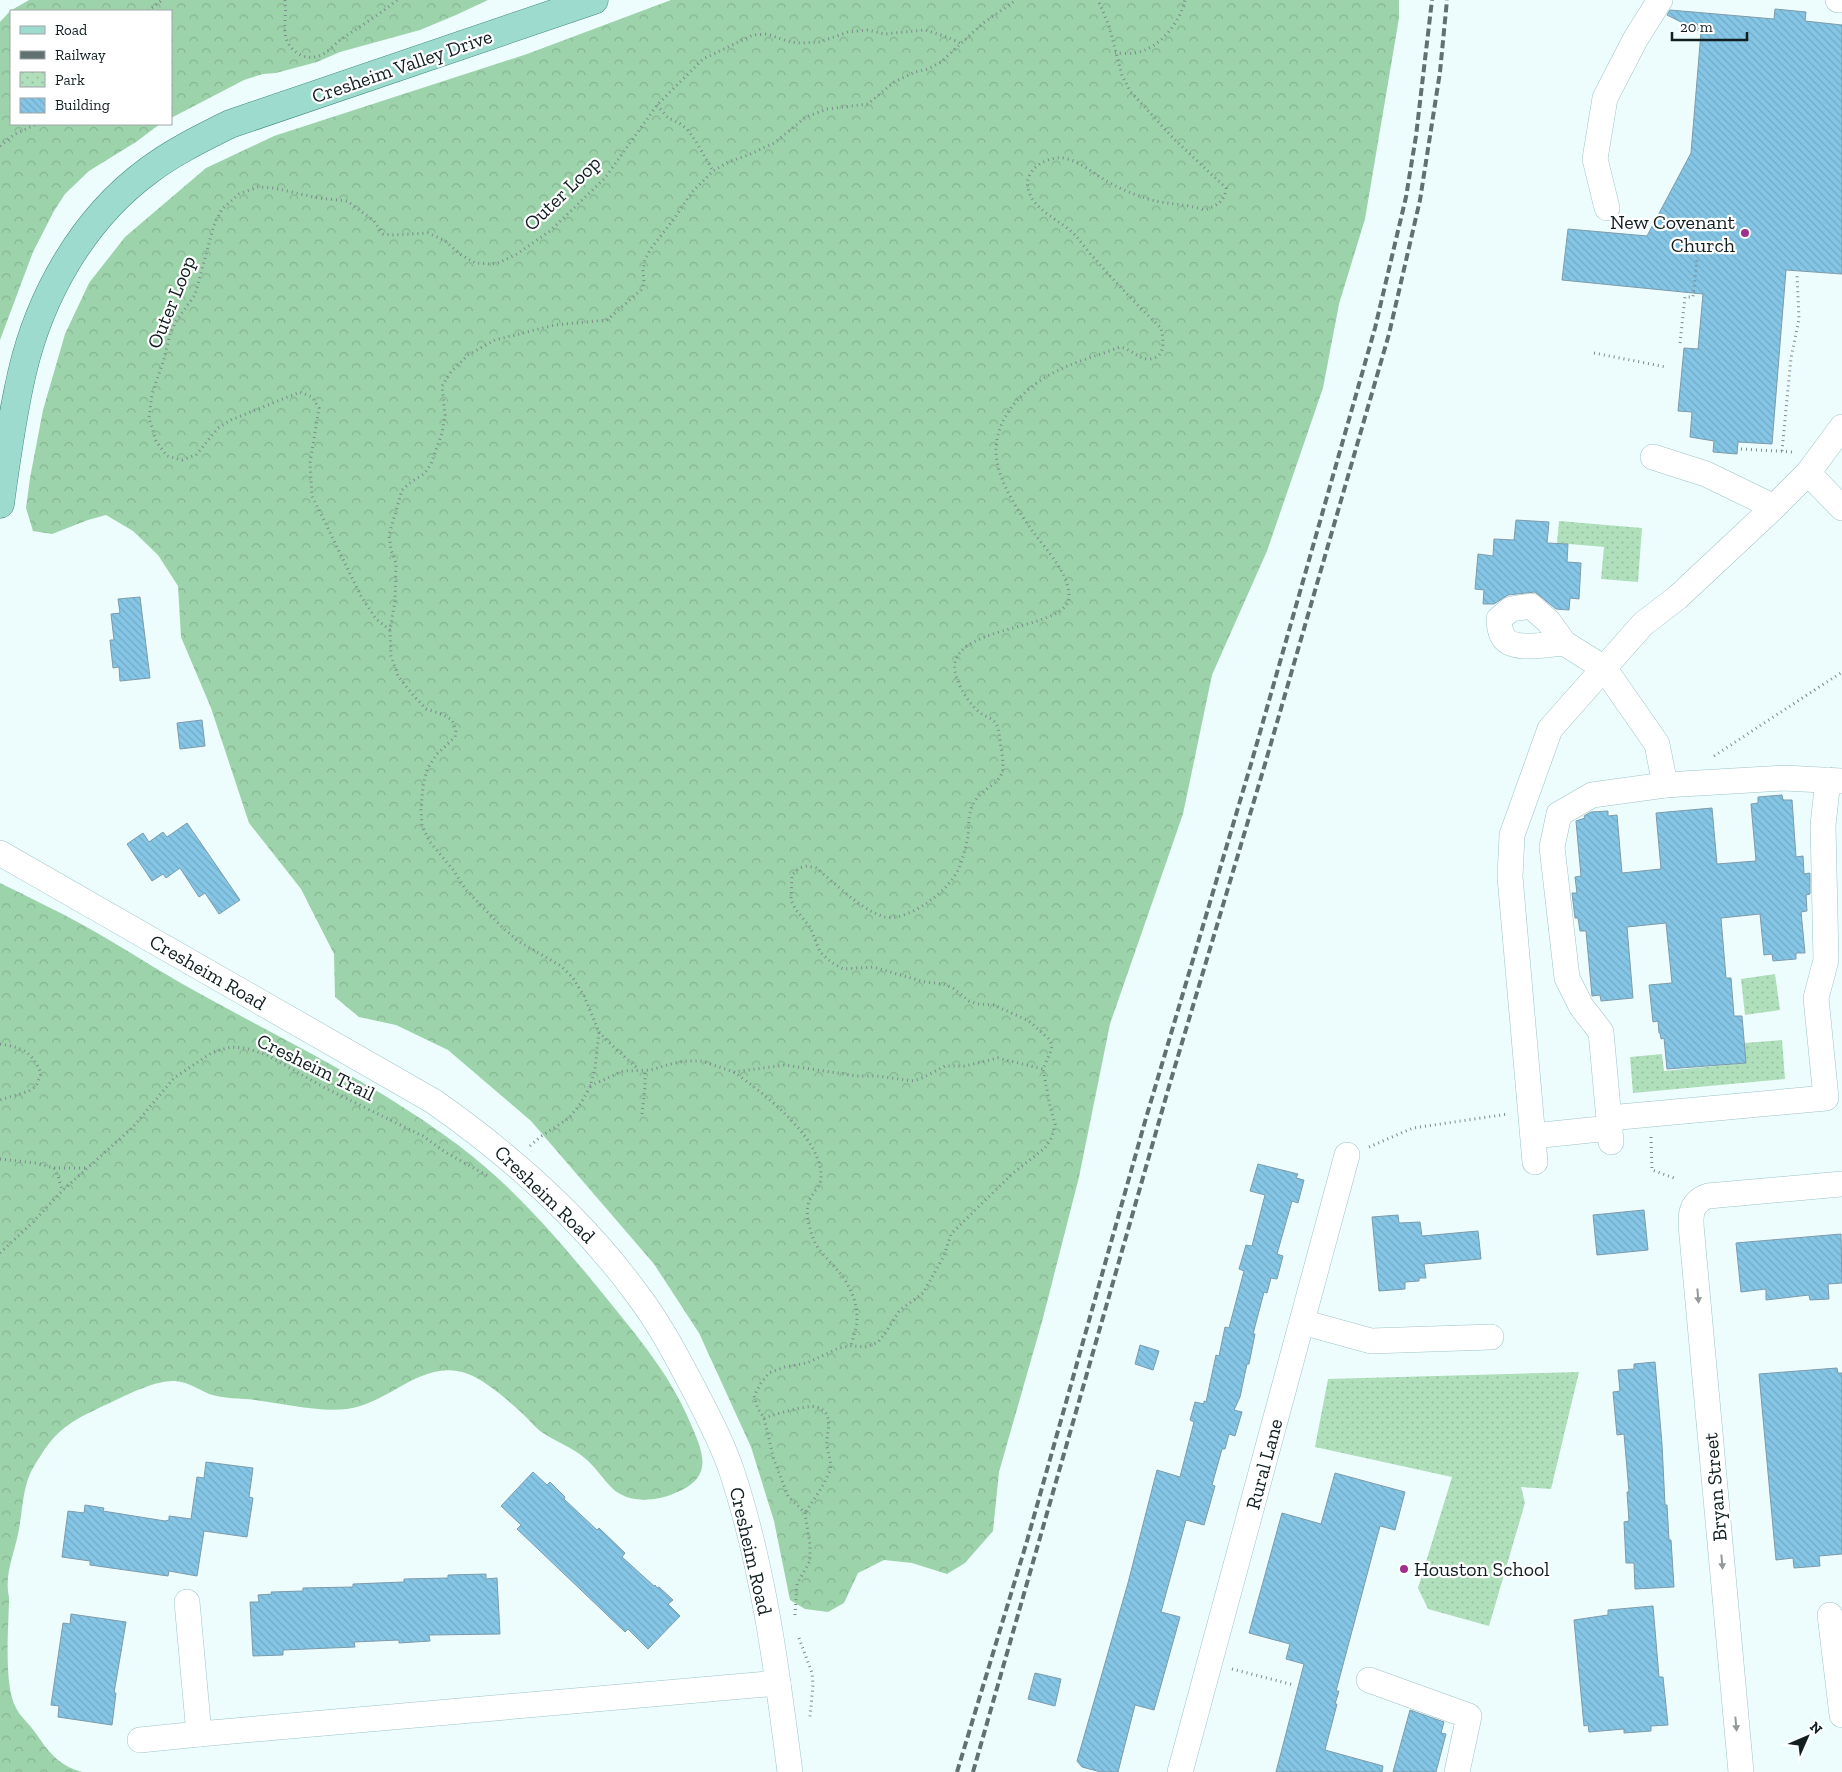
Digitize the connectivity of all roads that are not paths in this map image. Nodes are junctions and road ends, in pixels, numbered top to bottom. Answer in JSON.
{"nodes":[{"id":1,"x":594,"y":0,"type":"edge"},
{"id":2,"x":1660,"y":0,"type":"edge"},
{"id":3,"x":1838,"y":0,"type":"edge"},
{"id":4,"x":1842,"y":0,"type":"edge"},
{"id":5,"x":1607,"y":208,"type":"dead end"},
{"id":6,"x":1842,"y":427,"type":"edge"},
{"id":7,"x":1653,"y":457,"type":"dead end"},
{"id":8,"x":1814,"y":464,"type":"junction"},
{"id":9,"x":0,"y":504,"type":"edge"},
{"id":10,"x":1774,"y":507,"type":"junction"},
{"id":11,"x":1842,"y":508,"type":"edge"},
{"id":12,"x":1564,"y":643,"type":"dead end"},
{"id":13,"x":1604,"y":668,"type":"junction"},
{"id":14,"x":1835,"y":780,"type":"edge"},
{"id":15,"x":1674,"y":784,"type":"junction"},
{"id":16,"x":0,"y":853,"type":"edge"},
{"id":17,"x":1610,"y":1129,"type":"junction"},
{"id":18,"x":1532,"y":1136,"type":"junction"},
{"id":19,"x":1347,"y":1155,"type":"road end"},
{"id":20,"x":1535,"y":1162,"type":"dead end"},
{"id":21,"x":1842,"y":1184,"type":"edge"},
{"id":22,"x":1302,"y":1322,"type":"junction"},
{"id":23,"x":1491,"y":1337,"type":"dead end"},
{"id":24,"x":187,"y":1602,"type":"dead end"},
{"id":25,"x":1830,"y":1615,"type":"dead end"},
{"id":26,"x":1368,"y":1680,"type":"dead end"},
{"id":27,"x":778,"y":1683,"type":"junction"},
{"id":28,"x":1842,"y":1714,"type":"edge"},
{"id":29,"x":199,"y":1734,"type":"junction"},
{"id":30,"x":140,"y":1740,"type":"dead end"},
{"id":31,"x":790,"y":1772,"type":"edge"},
{"id":32,"x":1180,"y":1772,"type":"edge"},
{"id":33,"x":1457,"y":1772,"type":"edge"},
{"id":34,"x":1741,"y":1772,"type":"edge"}],
"edges":[{"from":1,"to":9,"type":"main road","name":"Cresheim Valley Drive"},
{"from":2,"to":5,"type":"street"},
{"from":3,"to":4,"type":"street"},
{"from":6,"to":8,"type":"street"},
{"from":7,"to":10,"type":"street"},
{"from":8,"to":10,"type":"street"},
{"from":8,"to":11,"type":"street"},
{"from":10,"to":13,"type":"street"},
{"from":12,"to":13,"type":"street"},
{"from":13,"to":15,"type":"street"},
{"from":13,"to":18,"type":"street"},
{"from":14,"to":15,"type":"street"},
{"from":14,"to":17,"type":"street"},
{"from":15,"to":17,"type":"street"},
{"from":16,"to":27,"type":"street","name":"Cresheim Road"},
{"from":17,"to":18,"type":"street"},
{"from":18,"to":20,"type":"street"},
{"from":19,"to":22,"type":"street","name":"Rural Lane"},
{"from":21,"to":34,"type":"street","name":"Bryan Street","one_way":true},
{"from":22,"to":23,"type":"street"},
{"from":22,"to":32,"type":"street","name":"Rural Lane"},
{"from":24,"to":29,"type":"street"},
{"from":25,"to":28,"type":"street"},
{"from":26,"to":33,"type":"street"},
{"from":27,"to":29,"type":"street"},
{"from":27,"to":31,"type":"street","name":"Cresheim Road"},
{"from":29,"to":30,"type":"street"}]}
